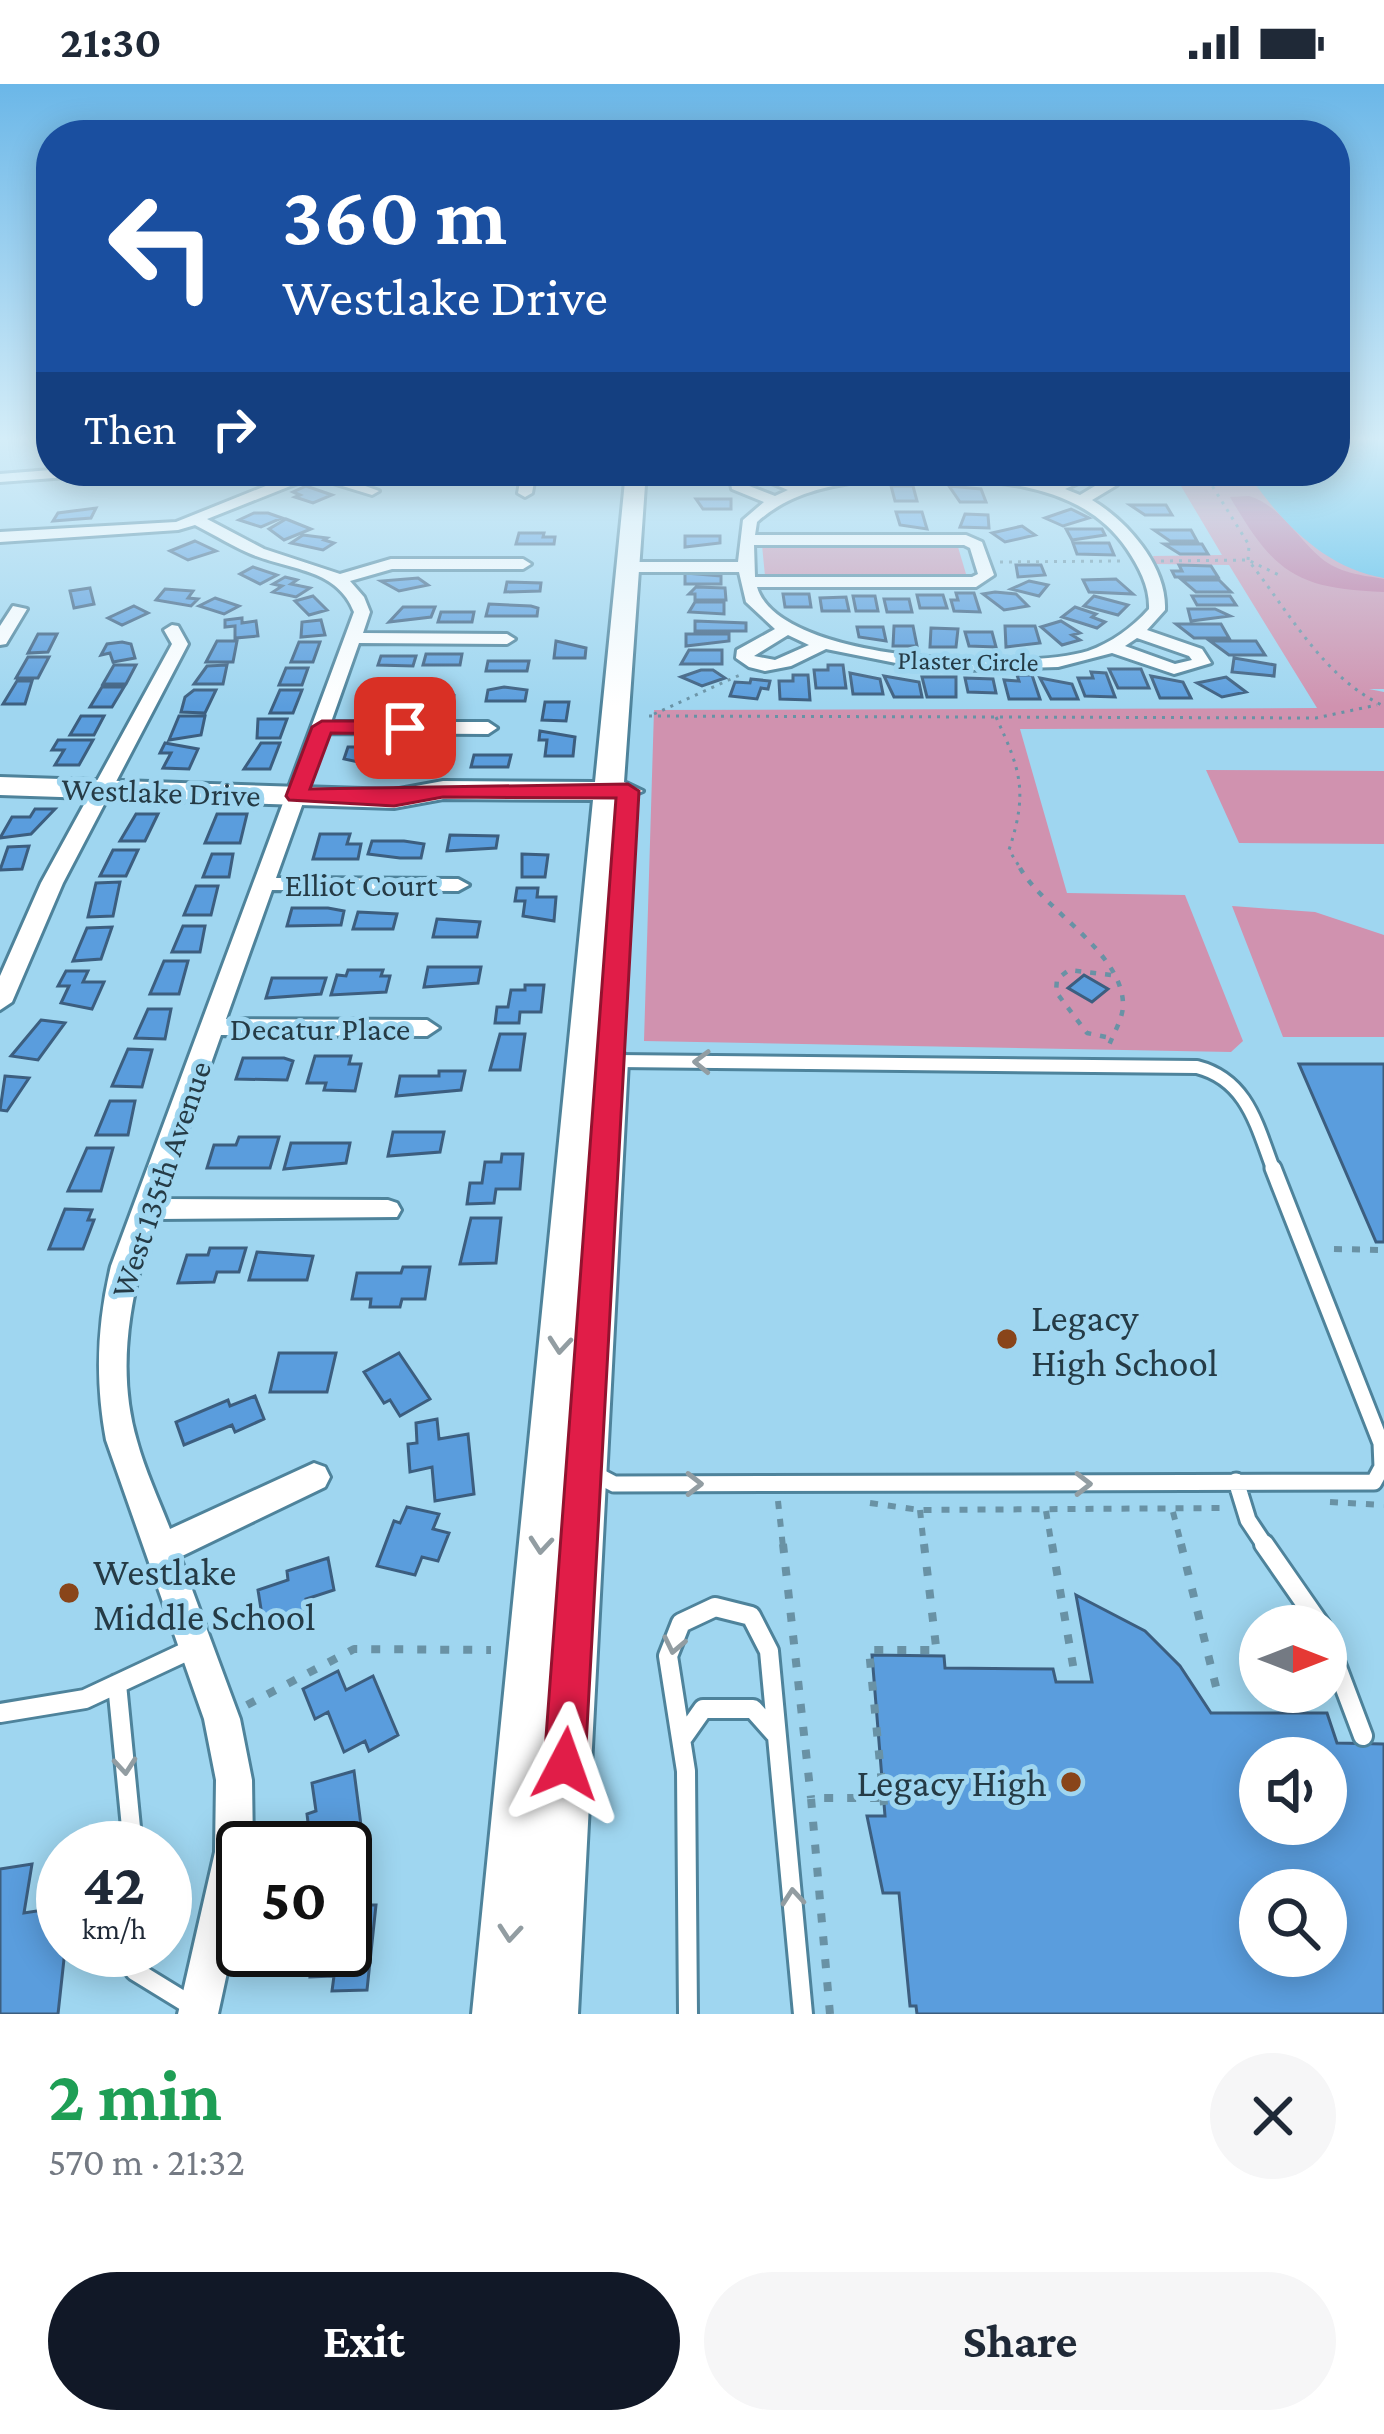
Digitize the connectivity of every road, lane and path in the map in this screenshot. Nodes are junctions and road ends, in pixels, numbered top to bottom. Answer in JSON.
{"nodes":[{"id":1,"x":169,"y":527,"type":"edge"},
{"id":2,"x":213,"y":527,"type":"edge"},
{"id":3,"x":636,"y":527,"type":"edge"},
{"id":4,"x":642,"y":527,"type":"edge"},
{"id":5,"x":750,"y":527,"type":"edge"},
{"id":6,"x":1124,"y":527,"type":"edge"},
{"id":7,"x":1238,"y":527,"type":"edge"},
{"id":8,"x":0,"y":536,"type":"edge"},
{"id":9,"x":749,"y":561,"type":"junction"},
{"id":10,"x":636,"y":562,"type":"junction"},
{"id":11,"x":523,"y":564,"type":"dead end"},
{"id":12,"x":339,"y":579,"type":"junction"},
{"id":13,"x":19,"y":609,"type":"dead end"},
{"id":14,"x":790,"y":628,"type":"junction"},
{"id":15,"x":172,"y":630,"type":"dead end"},
{"id":16,"x":1133,"y":631,"type":"junction"},
{"id":17,"x":355,"y":638,"type":"junction"},
{"id":18,"x":506,"y":639,"type":"dead end"},
{"id":19,"x":0,"y":640,"type":"edge"},
{"id":20,"x":825,"y":643,"type":"junction"},
{"id":21,"x":1111,"y":647,"type":"junction"},
{"id":22,"x":755,"y":665,"type":"junction"},
{"id":23,"x":1380,"y":706,"type":"edge"},
{"id":24,"x":996,"y":717,"type":"junction"},
{"id":25,"x":322,"y":727,"type":"junction"},
{"id":26,"x":488,"y":728,"type":"dead end"},
{"id":27,"x":0,"y":786,"type":"edge"},
{"id":28,"x":103,"y":789,"type":"junction"},
{"id":29,"x":297,"y":796,"type":"junction"},
{"id":30,"x":617,"y":801,"type":"junction"},
{"id":31,"x":265,"y":884,"type":"junction"},
{"id":32,"x":458,"y":885,"type":"dead end"},
{"id":33,"x":1111,"y":975,"type":"junction"},
{"id":34,"x":0,"y":1002,"type":"edge"},
{"id":35,"x":213,"y":1027,"type":"junction"},
{"id":36,"x":427,"y":1028,"type":"dead end"},
{"id":37,"x":1111,"y":1038,"type":"junction"},
{"id":38,"x":1107,"y":1050,"type":"dead end"},
{"id":39,"x":598,"y":1061,"type":"junction"},
{"id":40,"x":146,"y":1208,"type":"junction"},
{"id":41,"x":388,"y":1210,"type":"dead end"},
{"id":42,"x":1334,"y":1250,"type":"dead end"},
{"id":43,"x":1384,"y":1250,"type":"edge"},
{"id":44,"x":568,"y":1446,"type":"junction"},
{"id":45,"x":314,"y":1477,"type":"dead end"},
{"id":46,"x":1236,"y":1481,"type":"junction"},
{"id":47,"x":858,"y":1500,"type":"dead end"},
{"id":48,"x":754,"y":1501,"type":"dead end"},
{"id":49,"x":798,"y":1501,"type":"dead end"},
{"id":50,"x":778,"y":1502,"type":"junction"},
{"id":51,"x":1238,"y":1502,"type":"junction"},
{"id":52,"x":1326,"y":1502,"type":"dead end"},
{"id":53,"x":1384,"y":1505,"type":"edge"},
{"id":54,"x":920,"y":1510,"type":"junction"},
{"id":55,"x":1046,"y":1511,"type":"junction"},
{"id":56,"x":1173,"y":1512,"type":"junction"},
{"id":57,"x":160,"y":1550,"type":"junction"},
{"id":58,"x":1312,"y":1605,"type":"edge"},
{"id":59,"x":194,"y":1648,"type":"junction"},
{"id":60,"x":491,"y":1650,"type":"dead end"},
{"id":61,"x":1074,"y":1671,"type":"dead end"},
{"id":62,"x":118,"y":1684,"type":"junction"},
{"id":63,"x":1347,"y":1694,"type":"edge"},
{"id":64,"x":1218,"y":1695,"type":"dead end"},
{"id":65,"x":0,"y":1713,"type":"edge"},
{"id":66,"x":222,"y":1719,"type":"junction"},
{"id":67,"x":684,"y":1736,"type":"junction"},
{"id":68,"x":1363,"y":1736,"type":"dead end"},
{"id":69,"x":778,"y":1737,"type":"junction"},
{"id":70,"x":812,"y":1798,"type":"junction"},
{"id":71,"x":131,"y":1821,"type":"edge"},
{"id":72,"x":144,"y":1977,"type":"edge"},
{"id":73,"x":199,"y":2012,"type":"edge"},
{"id":74,"x":503,"y":2014,"type":"edge"},
{"id":75,"x":548,"y":2014,"type":"edge"},
{"id":76,"x":688,"y":2014,"type":"edge"},
{"id":77,"x":803,"y":2014,"type":"edge"},
{"id":78,"x":830,"y":2014,"type":"edge"}],
"edges":[{"from":1,"to":8,"type":"street"},
{"from":2,"to":12,"type":"street"},
{"from":3,"to":10,"type":"main road"},
{"from":4,"to":10,"type":"main road"},
{"from":5,"to":9,"type":"street"},
{"from":6,"to":16,"type":"street"},
{"from":7,"to":23,"type":"path"},
{"from":9,"to":9,"type":"street"},
{"from":9,"to":10,"type":"street"},
{"from":9,"to":14,"type":"street","name":"Plaster Circle"},
{"from":10,"to":30,"type":"main road"},
{"from":11,"to":12,"type":"street"},
{"from":12,"to":17,"type":"street"},
{"from":13,"to":19,"type":"street"},
{"from":14,"to":20,"type":"street","name":"Plaster Circle"},
{"from":14,"to":22,"type":"street"},
{"from":15,"to":28,"type":"street"},
{"from":16,"to":21,"type":"street","name":"Plaster Circle"},
{"from":16,"to":21,"type":"street"},
{"from":17,"to":18,"type":"street"},
{"from":17,"to":25,"type":"street","name":"West 135th Avenue"},
{"from":20,"to":21,"type":"street","name":"Plaster Circle"},
{"from":20,"to":22,"type":"street"},
{"from":22,"to":24,"type":"path"},
{"from":23,"to":24,"type":"path"},
{"from":24,"to":33,"type":"path"},
{"from":25,"to":26,"type":"street"},
{"from":25,"to":29,"type":"street","name":"West 135th Avenue"},
{"from":27,"to":28,"type":"main road","name":"Westlake Drive"},
{"from":28,"to":29,"type":"main road","name":"Westlake Drive"},
{"from":28,"to":34,"type":"street"},
{"from":29,"to":30,"type":"main road","name":"Westlake Drive"},
{"from":29,"to":31,"type":"street","name":"West 135th Avenue"},
{"from":30,"to":39,"type":"main road"},
{"from":31,"to":32,"type":"street","name":"Elliot Court"},
{"from":31,"to":35,"type":"street","name":"West 135th Avenue"},
{"from":33,"to":37,"type":"path"},
{"from":33,"to":37,"type":"path"},
{"from":35,"to":36,"type":"street","name":"Decatur Place"},
{"from":35,"to":40,"type":"street","name":"West 135th Avenue"},
{"from":37,"to":38,"type":"path"},
{"from":39,"to":44,"type":"main road"},
{"from":46,"to":39,"type":"lane","one_way":true},
{"from":40,"to":41,"type":"street"},
{"from":40,"to":57,"type":"street","name":"West 135th Avenue"},
{"from":42,"to":43,"type":"path"},
{"from":44,"to":46,"type":"lane","one_way":true},
{"from":44,"to":74,"type":"main road","one_way":true},
{"from":44,"to":75,"type":"main road"},
{"from":45,"to":57,"type":"street"},
{"from":46,"to":51,"type":"lane"},
{"from":47,"to":54,"type":"path"},
{"from":48,"to":50,"type":"path"},
{"from":49,"to":50,"type":"path"},
{"from":50,"to":70,"type":"path"},
{"from":51,"to":56,"type":"path"},
{"from":51,"to":58,"type":"lane"},
{"from":52,"to":53,"type":"path"},
{"from":54,"to":55,"type":"path"},
{"from":54,"to":70,"type":"path"},
{"from":55,"to":56,"type":"path"},
{"from":55,"to":61,"type":"path"},
{"from":56,"to":64,"type":"path"},
{"from":57,"to":59,"type":"street","name":"West 135th Avenue"},
{"from":59,"to":62,"type":"lane"},
{"from":59,"to":66,"type":"street","name":"West 135th Avenue"},
{"from":60,"to":66,"type":"path"},
{"from":62,"to":65,"type":"lane"},
{"from":62,"to":71,"type":"lane","one_way":true},
{"from":63,"to":68,"type":"lane"},
{"from":66,"to":73,"type":"street","name":"West 135th Avenue"},
{"from":67,"to":69,"type":"lane"},
{"from":69,"to":67,"type":"lane","one_way":true},
{"from":67,"to":76,"type":"lane"},
{"from":77,"to":69,"type":"lane","one_way":true},
{"from":70,"to":78,"type":"path"},
{"from":72,"to":73,"type":"lane"}]}
